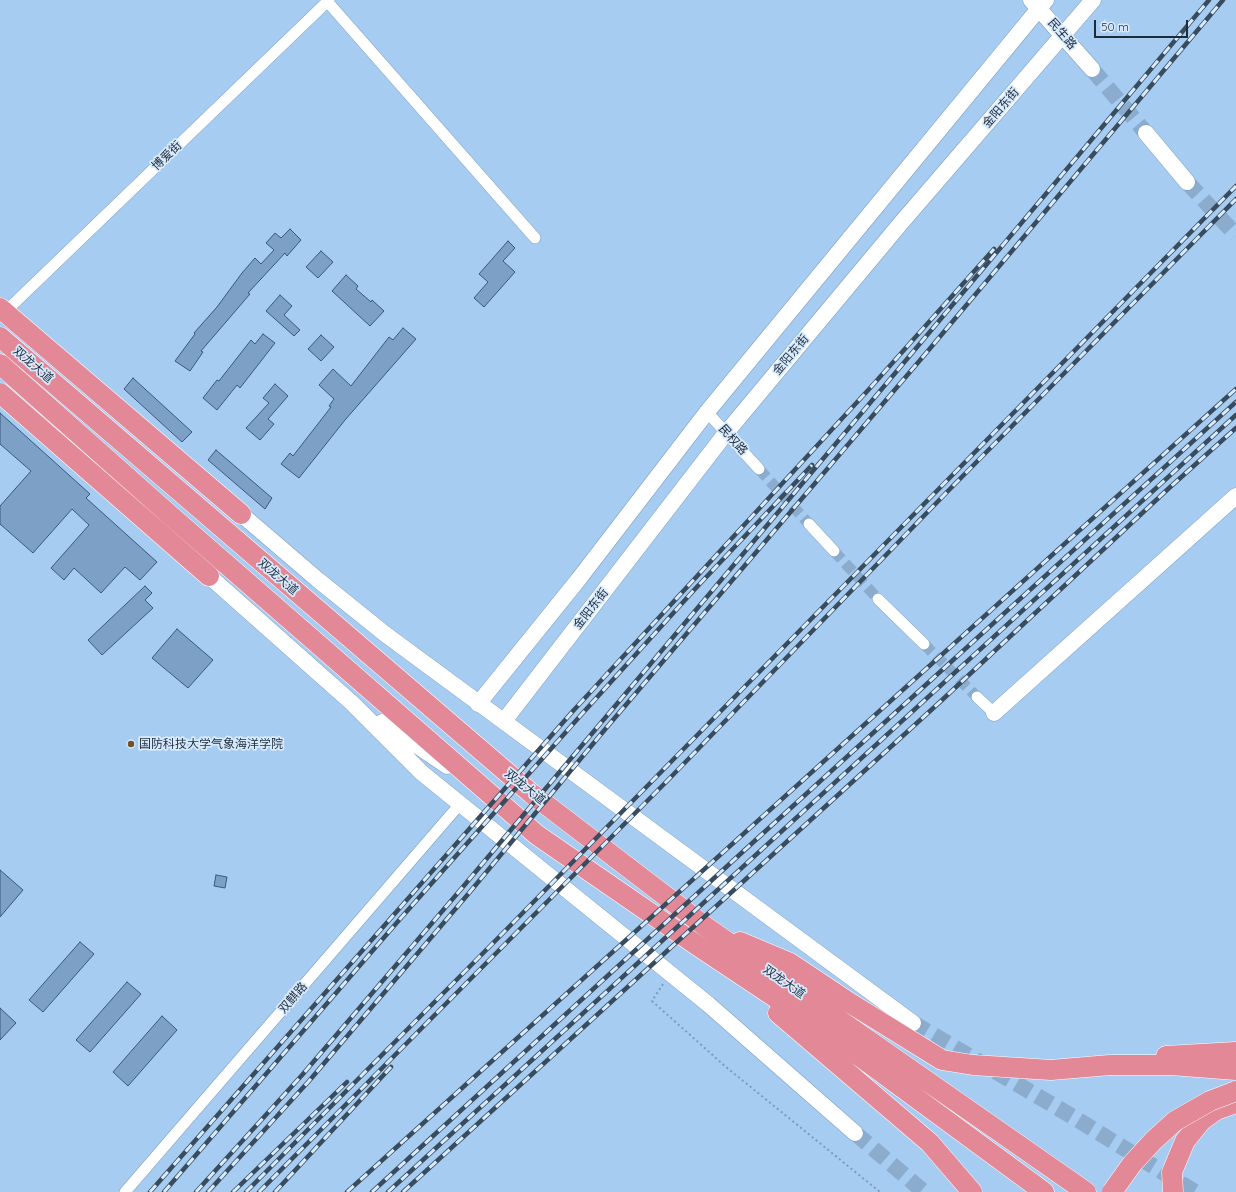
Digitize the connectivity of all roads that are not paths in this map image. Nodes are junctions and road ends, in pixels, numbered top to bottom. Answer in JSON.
{"nodes":[{"id":1,"x":328,"y":0,"type":"edge"},
{"id":2,"x":1093,"y":0,"type":"edge"},
{"id":3,"x":1039,"y":3,"type":"edge"},
{"id":4,"x":1063,"y":35,"type":"junction"},
{"id":5,"x":1092,"y":69,"type":"tunnel mouth"},
{"id":6,"x":1146,"y":133,"type":"tunnel mouth"},
{"id":7,"x":1187,"y":182,"type":"tunnel mouth"},
{"id":8,"x":535,"y":238,"type":"dead end"},
{"id":9,"x":3,"y":310,"type":"edge"},
{"id":10,"x":0,"y":337,"type":"edge"},
{"id":11,"x":0,"y":364,"type":"edge"},
{"id":12,"x":0,"y":393,"type":"edge"},
{"id":13,"x":707,"y":412,"type":"junction"},
{"id":14,"x":726,"y":433,"type":"junction"},
{"id":15,"x":759,"y":469,"type":"tunnel mouth"},
{"id":16,"x":1236,"y":496,"type":"edge"},
{"id":17,"x":241,"y":514,"type":"joint"},
{"id":18,"x":809,"y":524,"type":"tunnel mouth"},
{"id":19,"x":834,"y":551,"type":"tunnel mouth"},
{"id":20,"x":209,"y":576,"type":"joint"},
{"id":21,"x":878,"y":599,"type":"tunnel mouth"},
{"id":22,"x":924,"y":644,"type":"tunnel mouth"},
{"id":23,"x":977,"y":697,"type":"tunnel mouth"},
{"id":24,"x":352,"y":703,"type":"junction"},
{"id":25,"x":478,"y":704,"type":"junction"},
{"id":26,"x":994,"y":713,"type":"joint"},
{"id":27,"x":504,"y":721,"type":"junction"},
{"id":28,"x":495,"y":798,"type":"junction"},
{"id":29,"x":460,"y":804,"type":"junction"},
{"id":30,"x":706,"y":927,"type":"junction"},
{"id":31,"x":698,"y":946,"type":"junction"},
{"id":32,"x":913,"y":1024,"type":"tunnel mouth"},
{"id":33,"x":1236,"y":1052,"type":"edge"},
{"id":34,"x":1090,"y":1066,"type":"junction"},
{"id":35,"x":1236,"y":1070,"type":"edge"},
{"id":36,"x":1236,"y":1091,"type":"edge"},
{"id":37,"x":1236,"y":1103,"type":"edge"},
{"id":38,"x":855,"y":1133,"type":"tunnel mouth"},
{"id":39,"x":125,"y":1192,"type":"edge"},
{"id":40,"x":972,"y":1192,"type":"edge"},
{"id":41,"x":1044,"y":1192,"type":"edge"},
{"id":42,"x":1086,"y":1192,"type":"edge"},
{"id":43,"x":1112,"y":1192,"type":"edge"},
{"id":44,"x":1173,"y":1192,"type":"edge"}],
"edges":[{"from":1,"to":8,"type":"street"},
{"from":1,"to":9,"type":"street","name":"博爱街"},
{"from":2,"to":4,"type":"street","name":"金阳东街"},
{"from":3,"to":4,"type":"street","name":"民生路"},
{"from":3,"to":13,"type":"street"},
{"from":4,"to":5,"type":"street","name":"民生路"},
{"from":4,"to":14,"type":"street","name":"金阳东街"},
{"from":6,"to":7,"type":"street"},
{"from":9,"to":17,"type":"highway","name":"双龙大道"},
{"from":10,"to":30,"type":"highway","name":"双龙大道"},
{"from":11,"to":28,"type":"highway","name":"双龙大道"},
{"from":12,"to":20,"type":"highway"},
{"from":13,"to":14,"type":"street","name":"民权路"},
{"from":13,"to":25,"type":"street"},
{"from":14,"to":15,"type":"street","name":"民权路"},
{"from":14,"to":27,"type":"street","name":"金阳东街"},
{"from":16,"to":26,"type":"street"},
{"from":17,"to":25,"type":"street"},
{"from":18,"to":19,"type":"street"},
{"from":20,"to":24,"type":"street"},
{"from":21,"to":22,"type":"street"},
{"from":23,"to":26,"type":"street"},
{"from":24,"to":28,"type":"street"},
{"from":24,"to":29,"type":"street"},
{"from":25,"to":27,"type":"street"},
{"from":27,"to":32,"type":"street"},
{"from":28,"to":31,"type":"highway","name":"双龙大道"},
{"from":29,"to":38,"type":"street"},
{"from":29,"to":39,"type":"street","name":"双麒路"},
{"from":30,"to":34,"type":"highway"},
{"from":30,"to":42,"type":"highway","name":"双龙大道"},
{"from":31,"to":40,"type":"highway"},
{"from":31,"to":41,"type":"highway","name":"双龙大道"},
{"from":33,"to":34,"type":"highway"},
{"from":34,"to":35,"type":"highway"},
{"from":36,"to":43,"type":"highway","bridge":true},
{"from":37,"to":44,"type":"highway"}]}
